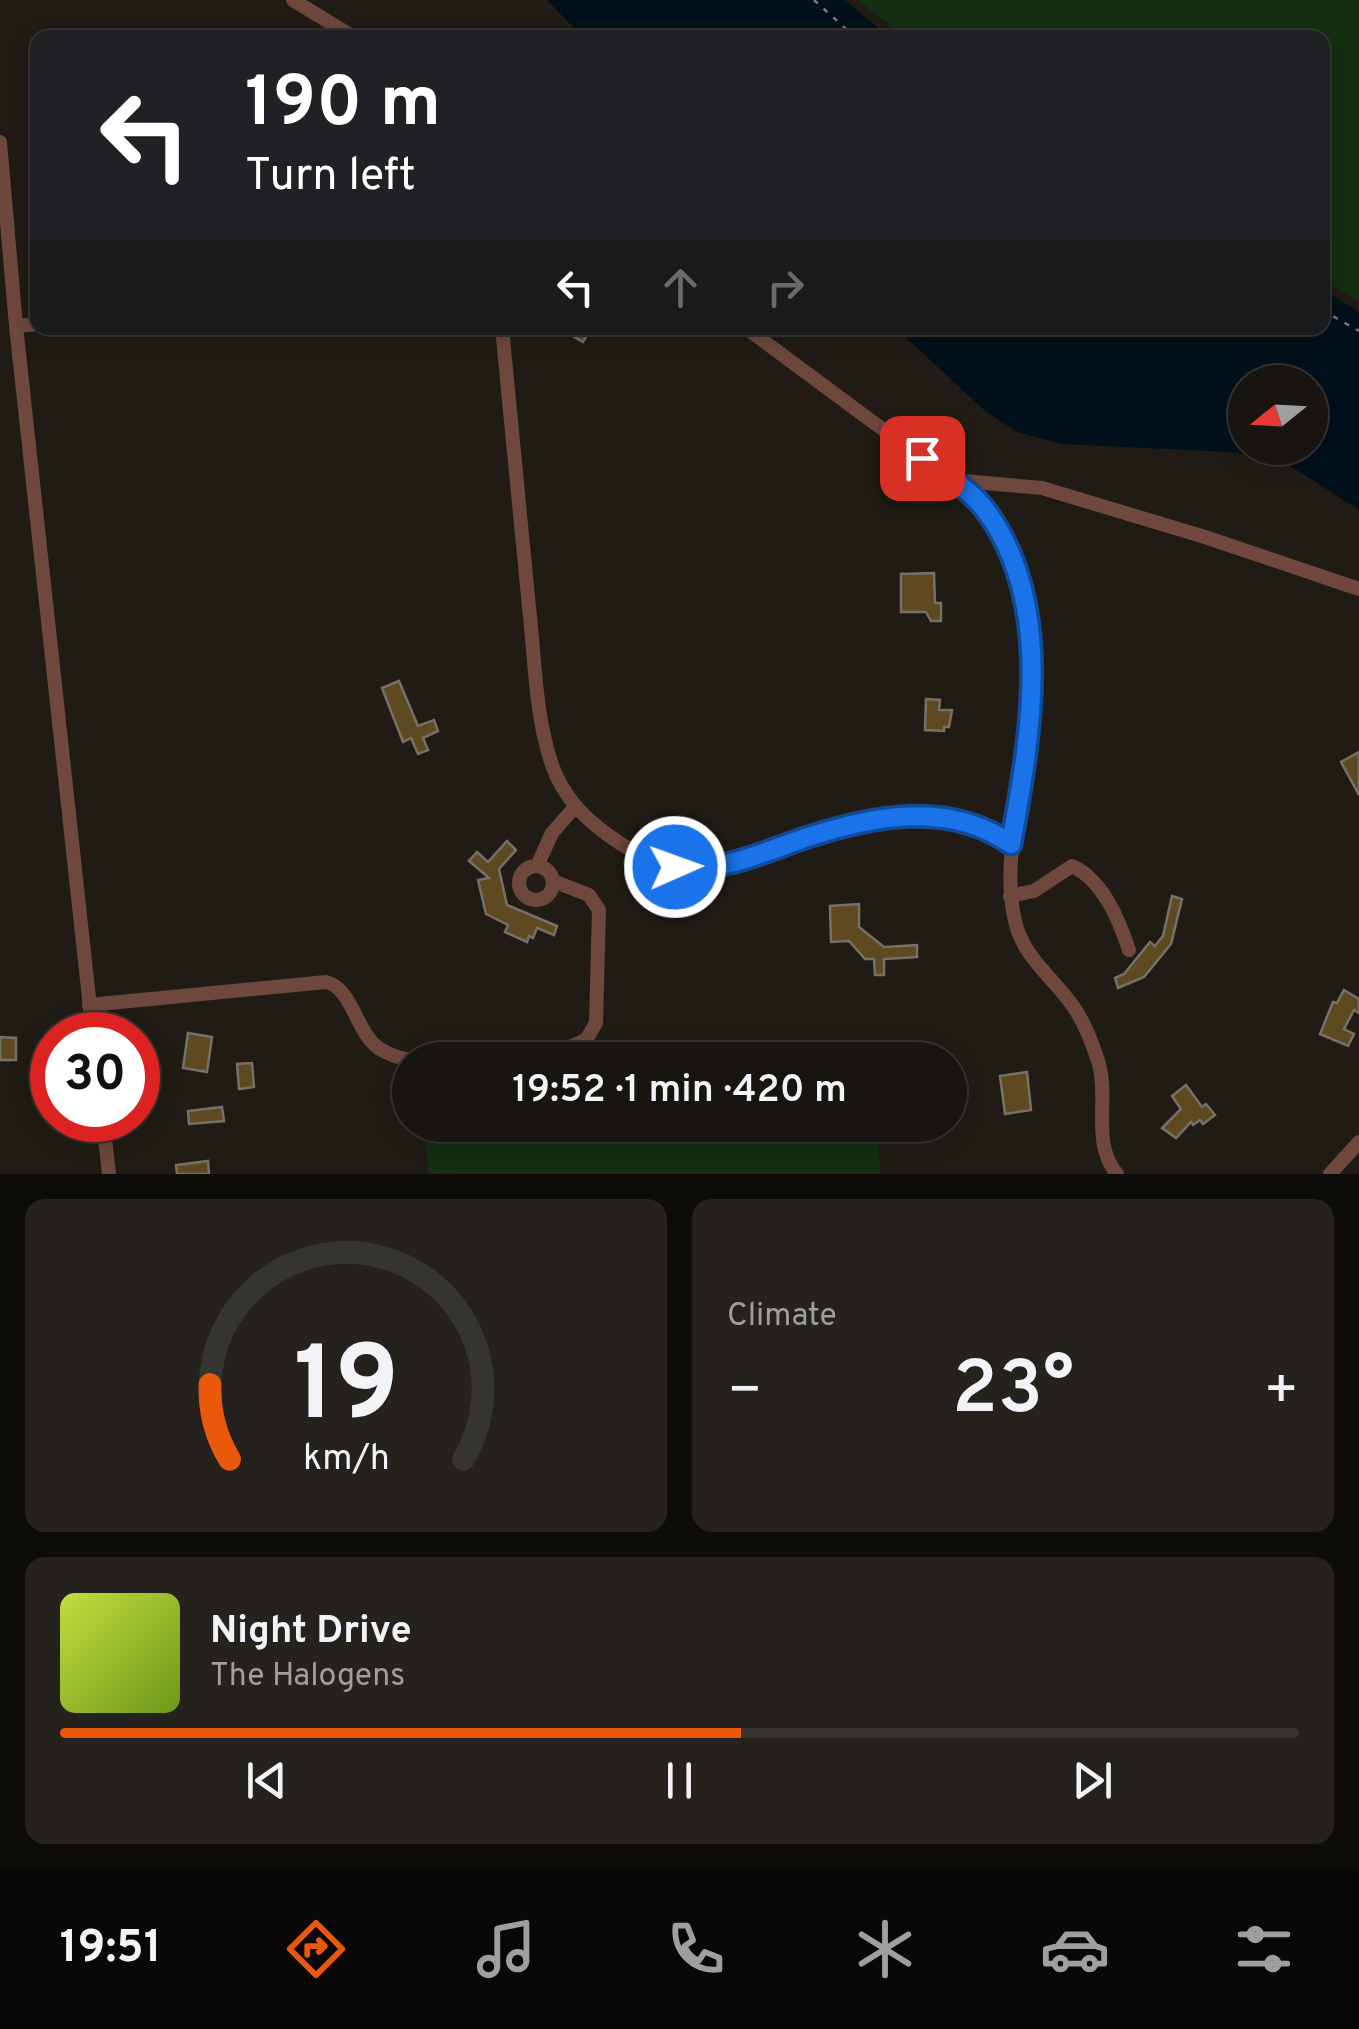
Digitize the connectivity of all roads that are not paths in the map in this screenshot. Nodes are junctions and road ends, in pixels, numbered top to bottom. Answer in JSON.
{"nodes":[{"id":1,"x":293,"y":0,"type":"edge"},
{"id":2,"x":342,"y":30,"type":"edge"},
{"id":3,"x":0,"y":142,"type":"edge"},
{"id":4,"x":30,"y":325,"type":"edge"},
{"id":5,"x":16,"y":326,"type":"junction"},
{"id":6,"x":503,"y":335,"type":"edge"},
{"id":7,"x":755,"y":335,"type":"edge"},
{"id":8,"x":952,"y":480,"type":"junction"},
{"id":9,"x":1359,"y":589,"type":"edge"},
{"id":10,"x":574,"y":808,"type":"junction"},
{"id":11,"x":1011,"y":844,"type":"junction"},
{"id":12,"x":537,"y":866,"type":"junction"},
{"id":13,"x":553,"y":881,"type":"junction"},
{"id":14,"x":1010,"y":896,"type":"junction"},
{"id":15,"x":1129,"y":950,"type":"dead end"},
{"id":16,"x":89,"y":1005,"type":"junction"},
{"id":17,"x":90,"y":1012,"type":"edge"},
{"id":18,"x":578,"y":1042,"type":"edge"},
{"id":19,"x":392,"y":1054,"type":"edge"},
{"id":20,"x":105,"y":1142,"type":"edge"},
{"id":21,"x":1359,"y":1142,"type":"edge"},
{"id":22,"x":109,"y":1174,"type":"edge"},
{"id":23,"x":1117,"y":1174,"type":"edge"},
{"id":24,"x":1330,"y":1174,"type":"edge"}],
"edges":[{"from":1,"to":2,"type":"street"},
{"from":3,"to":5,"type":"street"},
{"from":4,"to":5,"type":"street"},
{"from":5,"to":16,"type":"street"},
{"from":6,"to":10,"type":"street"},
{"from":7,"to":8,"type":"street"},
{"from":8,"to":9,"type":"street"},
{"from":8,"to":11,"type":"street"},
{"from":10,"to":11,"type":"street"},
{"from":10,"to":12,"type":"street"},
{"from":11,"to":14,"type":"street"},
{"from":12,"to":13,"type":"street"},
{"from":12,"to":13,"type":"street"},
{"from":13,"to":18,"type":"street"},
{"from":14,"to":15,"type":"street"},
{"from":14,"to":23,"type":"street"},
{"from":16,"to":17,"type":"street"},
{"from":16,"to":19,"type":"street"},
{"from":20,"to":22,"type":"street"},
{"from":21,"to":24,"type":"street"}]}
